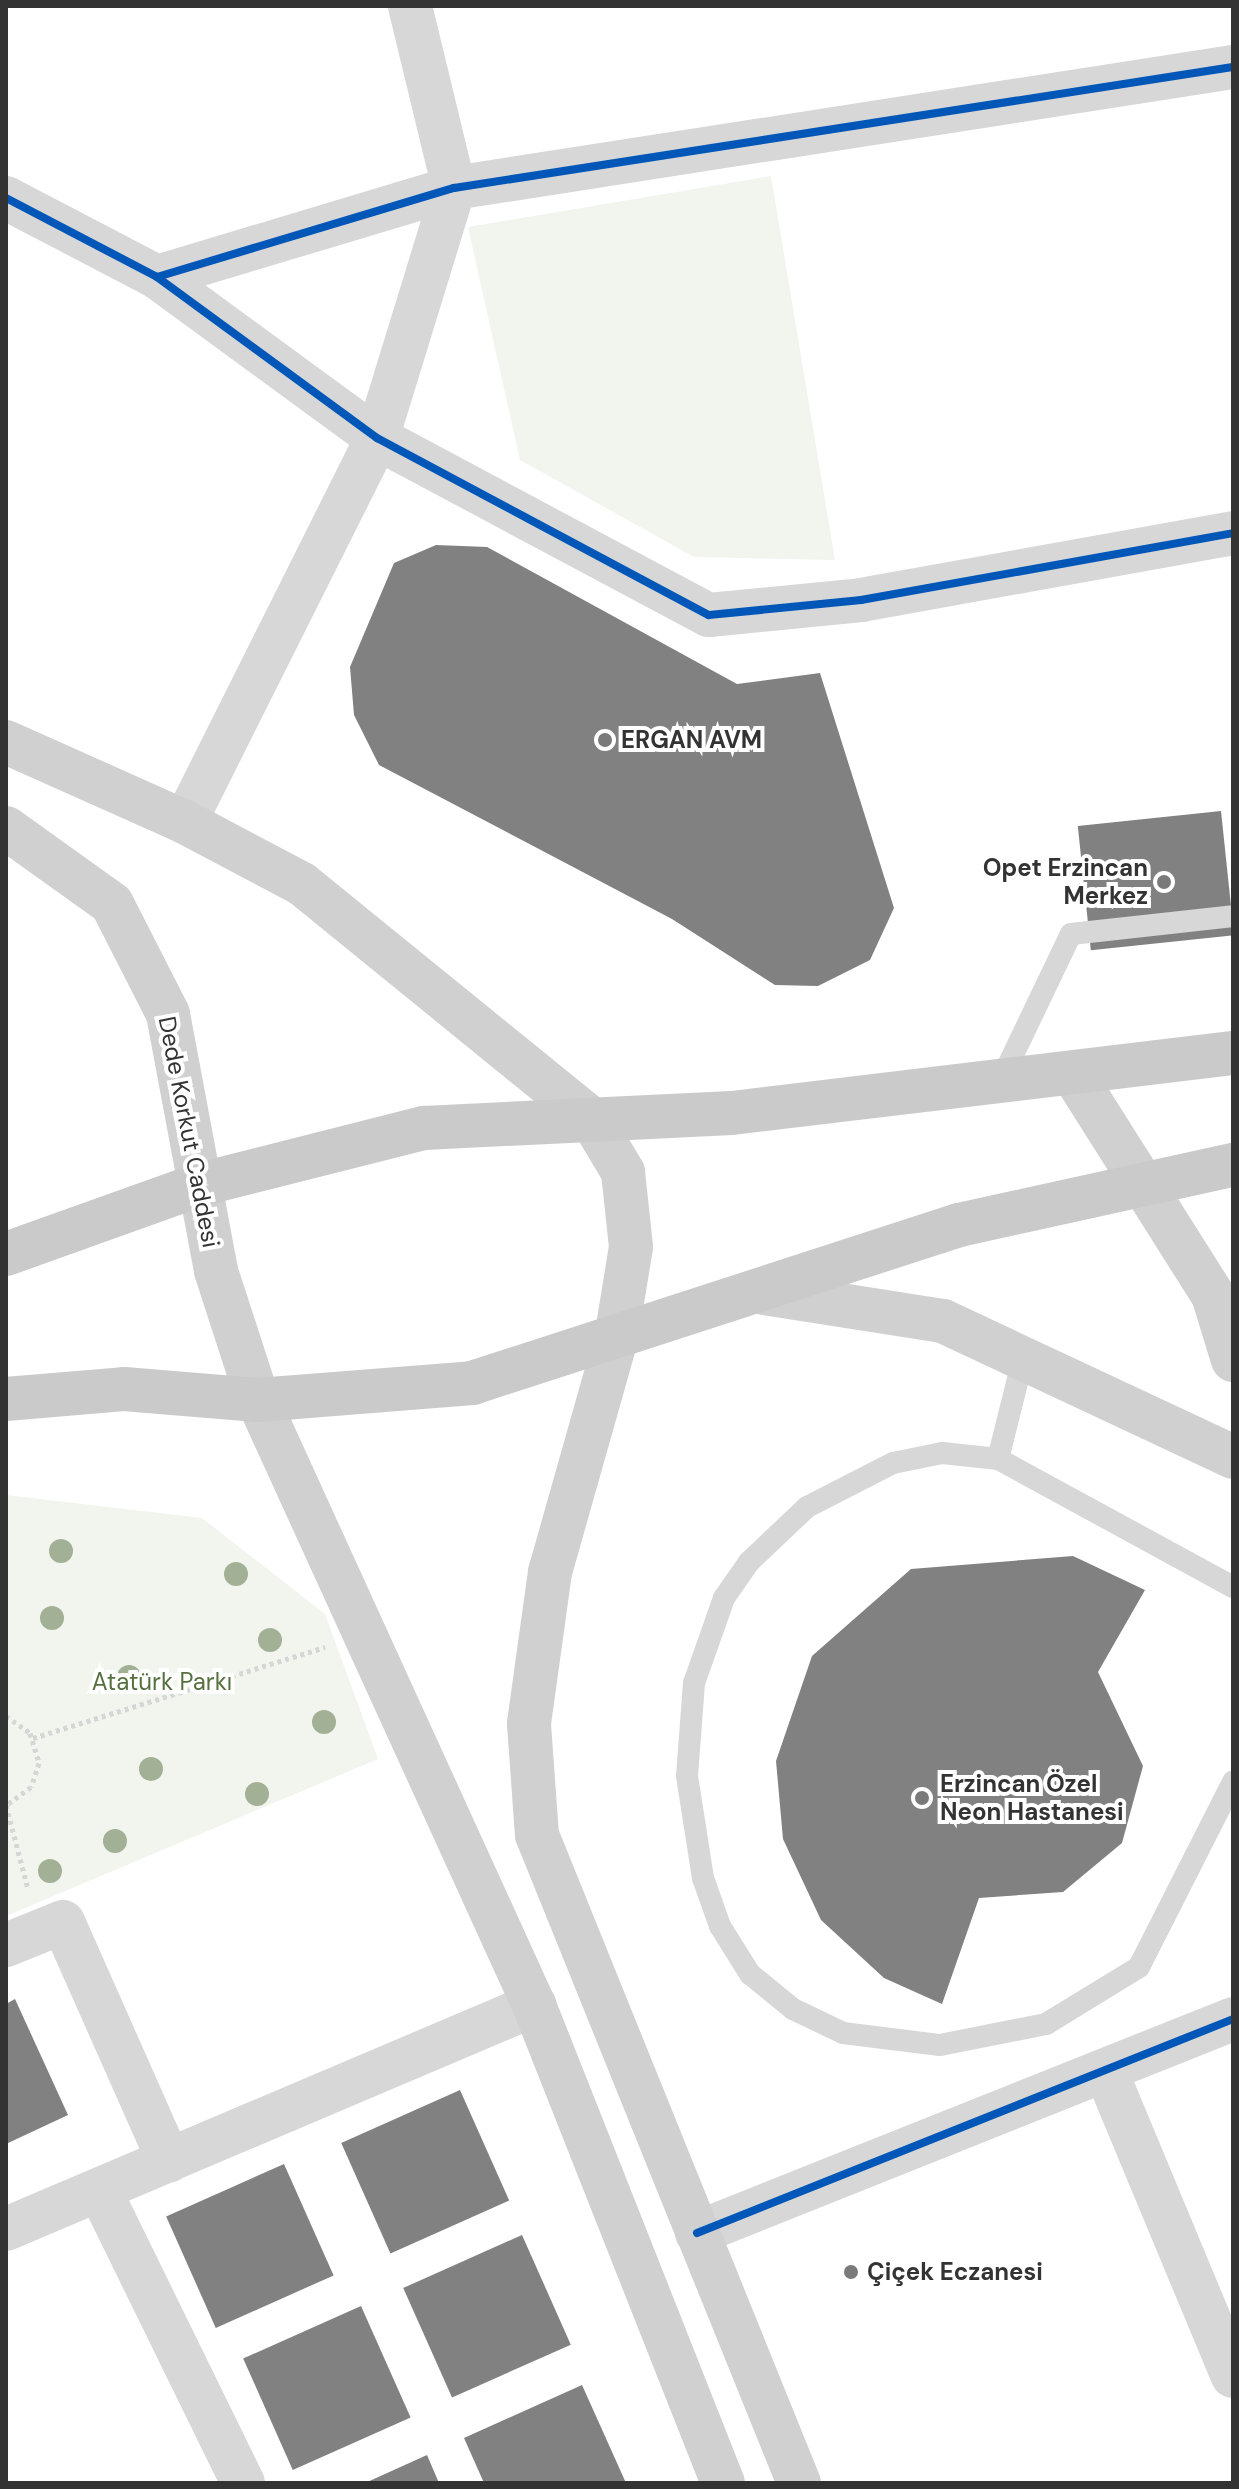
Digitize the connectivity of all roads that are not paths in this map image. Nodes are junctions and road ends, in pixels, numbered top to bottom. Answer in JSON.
{"nodes":[{"id":1,"x":410,"y":6,"type":"edge"},
{"id":2,"x":1233,"y":67,"type":"edge"},
{"id":3,"x":454,"y":188,"type":"junction"},
{"id":4,"x":6,"y":198,"type":"edge"},
{"id":5,"x":157,"y":277,"type":"junction"},
{"id":6,"x":377,"y":438,"type":"junction"},
{"id":7,"x":1233,"y":533,"type":"edge"},
{"id":8,"x":6,"y":742,"type":"edge"},
{"id":9,"x":185,"y":822,"type":"junction"},
{"id":10,"x":6,"y":828,"type":"edge"},
{"id":11,"x":1233,"y":916,"type":"edge"},
{"id":12,"x":1233,"y":1053,"type":"edge"},
{"id":13,"x":1075,"y":1077,"type":"junction"},
{"id":14,"x":1000,"y":1083,"type":"junction"},
{"id":15,"x":592,"y":1120,"type":"junction"},
{"id":16,"x":1233,"y":1165,"type":"edge"},
{"id":17,"x":1148,"y":1182,"type":"junction"},
{"id":18,"x":202,"y":1184,"type":"junction"},
{"id":19,"x":6,"y":1254,"type":"edge"},
{"id":20,"x":764,"y":1293,"type":"junction"},
{"id":21,"x":616,"y":1339,"type":"junction"},
{"id":22,"x":1023,"y":1359,"type":"junction"},
{"id":23,"x":1233,"y":1360,"type":"edge"},
{"id":24,"x":6,"y":1399,"type":"edge"},
{"id":25,"x":258,"y":1400,"type":"junction"},
{"id":26,"x":1233,"y":1457,"type":"edge"},
{"id":27,"x":998,"y":1459,"type":"junction"},
{"id":28,"x":1233,"y":1587,"type":"edge"},
{"id":29,"x":1233,"y":1782,"type":"edge"},
{"id":30,"x":23,"y":1938,"type":"edge"},
{"id":31,"x":534,"y":2005,"type":"junction"},
{"id":32,"x":1233,"y":2019,"type":"edge"},
{"id":33,"x":1107,"y":2074,"type":"junction"},
{"id":34,"x":169,"y":2161,"type":"junction"},
{"id":35,"x":100,"y":2191,"type":"junction"},
{"id":36,"x":6,"y":2229,"type":"edge"},
{"id":37,"x":697,"y":2233,"type":"junction"},
{"id":38,"x":1233,"y":2376,"type":"edge"},
{"id":39,"x":243,"y":2483,"type":"edge"},
{"id":40,"x":723,"y":2483,"type":"edge"},
{"id":41,"x":799,"y":2483,"type":"edge"}],
"edges":[{"from":1,"to":3,"type":"street"},
{"from":2,"to":3,"type":"street"},
{"from":3,"to":5,"type":"street"},
{"from":3,"to":6,"type":"street"},
{"from":4,"to":5,"type":"street"},
{"from":5,"to":6,"type":"street"},
{"from":6,"to":7,"type":"street"},
{"from":6,"to":9,"type":"street"},
{"from":8,"to":9,"type":"main road"},
{"from":9,"to":15,"type":"main road"},
{"from":10,"to":18,"type":"main road","name":"Dede Korkut Caddesi"},
{"from":11,"to":14,"type":"lane"},
{"from":12,"to":13,"type":"main road"},
{"from":13,"to":14,"type":"main road"},
{"from":13,"to":17,"type":"main road"},
{"from":14,"to":15,"type":"main road"},
{"from":15,"to":18,"type":"main road"},
{"from":15,"to":21,"type":"main road"},
{"from":16,"to":17,"type":"main road"},
{"from":17,"to":20,"type":"main road"},
{"from":17,"to":23,"type":"main road"},
{"from":18,"to":19,"type":"main road"},
{"from":18,"to":25,"type":"main road","name":"Dede Korkut Caddesi"},
{"from":20,"to":21,"type":"main road"},
{"from":20,"to":22,"type":"main road"},
{"from":21,"to":25,"type":"main road"},
{"from":21,"to":37,"type":"main road"},
{"from":22,"to":26,"type":"main road"},
{"from":22,"to":27,"type":"lane"},
{"from":24,"to":25,"type":"main road"},
{"from":25,"to":31,"type":"main road","name":"Dede Korkut Caddesi"},
{"from":27,"to":28,"type":"lane"},
{"from":27,"to":29,"type":"lane"},
{"from":30,"to":34,"type":"street"},
{"from":31,"to":34,"type":"street"},
{"from":31,"to":40,"type":"main road","name":"Dede Korkut Caddesi"},
{"from":32,"to":33,"type":"street"},
{"from":33,"to":37,"type":"street"},
{"from":33,"to":38,"type":"street"},
{"from":34,"to":35,"type":"street"},
{"from":35,"to":36,"type":"street"},
{"from":35,"to":39,"type":"street"},
{"from":37,"to":41,"type":"main road"}]}
